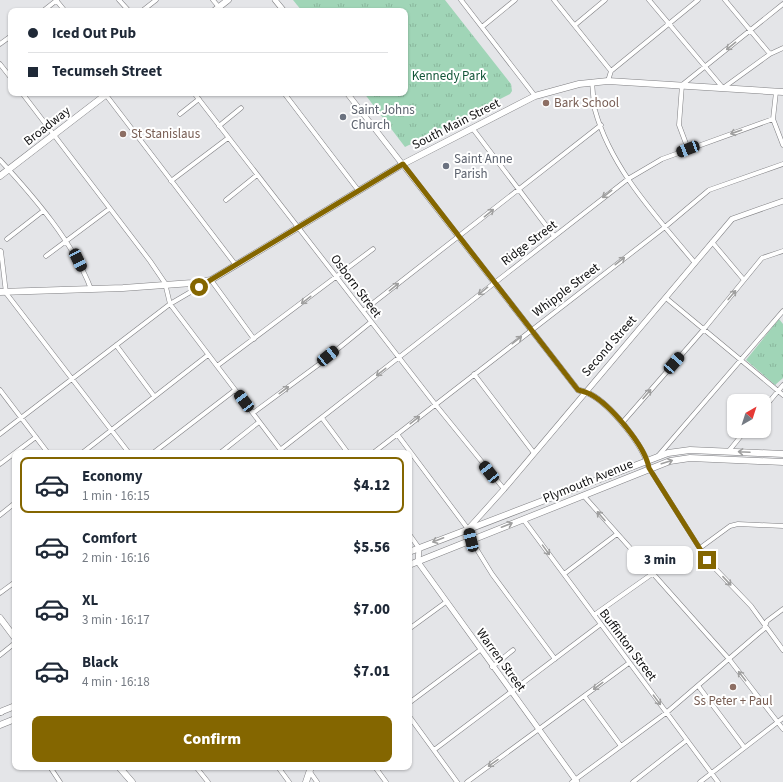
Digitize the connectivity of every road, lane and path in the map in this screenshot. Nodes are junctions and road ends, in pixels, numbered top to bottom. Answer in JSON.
{"nodes":[{"id":1,"x":57,"y":0,"type":"edge"},
{"id":2,"x":120,"y":0,"type":"edge"},
{"id":3,"x":156,"y":0,"type":"edge"},
{"id":4,"x":228,"y":0,"type":"edge"},
{"id":5,"x":275,"y":0,"type":"edge"},
{"id":6,"x":461,"y":0,"type":"edge"},
{"id":7,"x":515,"y":0,"type":"edge"},
{"id":8,"x":554,"y":0,"type":"edge"},
{"id":9,"x":605,"y":0,"type":"edge"},
{"id":10,"x":649,"y":0,"type":"edge"},
{"id":11,"x":698,"y":0,"type":"edge"},
{"id":12,"x":726,"y":0,"type":"edge"},
{"id":13,"x":783,"y":4,"type":"edge"},
{"id":14,"x":47,"y":8,"type":"edge"},
{"id":15,"x":127,"y":8,"type":"edge"},
{"id":16,"x":146,"y":8,"type":"edge"},
{"id":17,"x":220,"y":8,"type":"edge"},
{"id":18,"x":282,"y":8,"type":"edge"},
{"id":19,"x":669,"y":24,"type":"junction"},
{"id":20,"x":575,"y":25,"type":"junction"},
{"id":21,"x":482,"y":27,"type":"junction"},
{"id":22,"x":750,"y":30,"type":"junction"},
{"id":23,"x":783,"y":48,"type":"edge"},
{"id":24,"x":770,"y":54,"type":"junction"},
{"id":25,"x":0,"y":64,"type":"edge"},
{"id":26,"x":705,"y":67,"type":"junction"},
{"id":27,"x":611,"y":71,"type":"junction"},
{"id":28,"x":8,"y":74,"type":"edge"},
{"id":29,"x":608,"y":81,"type":"junction"},
{"id":30,"x":592,"y":82,"type":"junction"},
{"id":31,"x":682,"y":85,"type":"junction"},
{"id":32,"x":723,"y":88,"type":"junction"},
{"id":33,"x":776,"y":92,"type":"junction"},
{"id":34,"x":783,"y":92,"type":"edge"},
{"id":35,"x":24,"y":96,"type":"edge"},
{"id":36,"x":104,"y":96,"type":"edge"},
{"id":37,"x":108,"y":96,"type":"edge"},
{"id":38,"x":196,"y":96,"type":"edge"},
{"id":39,"x":286,"y":96,"type":"edge"},
{"id":40,"x":349,"y":96,"type":"edge"},
{"id":41,"x":535,"y":96,"type":"junction"},
{"id":42,"x":199,"y":99,"type":"junction"},
{"id":43,"x":241,"y":108,"type":"dead end"},
{"id":44,"x":180,"y":114,"type":"dead end"},
{"id":45,"x":773,"y":119,"type":"junction"},
{"id":46,"x":601,"y":125,"type":"junction"},
{"id":47,"x":220,"y":126,"type":"junction"},
{"id":48,"x":473,"y":129,"type":"junction"},
{"id":49,"x":54,"y":134,"type":"junction"},
{"id":50,"x":228,"y":138,"type":"junction"},
{"id":51,"x":783,"y":145,"type":"edge"},
{"id":52,"x":688,"y":149,"type":"junction"},
{"id":53,"x":0,"y":160,"type":"edge"},
{"id":54,"x":403,"y":164,"type":"junction"},
{"id":55,"x":783,"y":164,"type":"edge"},
{"id":56,"x":9,"y":169,"type":"junction"},
{"id":57,"x":257,"y":175,"type":"junction"},
{"id":58,"x":0,"y":176,"type":"edge"},
{"id":59,"x":628,"y":179,"type":"junction"},
{"id":60,"x":171,"y":181,"type":"junction"},
{"id":61,"x":358,"y":190,"type":"junction"},
{"id":62,"x":519,"y":190,"type":"junction"},
{"id":63,"x":226,"y":200,"type":"dead end"},
{"id":64,"x":783,"y":201,"type":"edge"},
{"id":65,"x":109,"y":209,"type":"junction"},
{"id":66,"x":43,"y":212,"type":"junction"},
{"id":67,"x":297,"y":227,"type":"junction"},
{"id":68,"x":665,"y":227,"type":"junction"},
{"id":69,"x":554,"y":236,"type":"junction"},
{"id":70,"x":459,"y":237,"type":"junction"},
{"id":71,"x":7,"y":239,"type":"dead end"},
{"id":72,"x":66,"y":242,"type":"junction"},
{"id":73,"x":712,"y":242,"type":"junction"},
{"id":74,"x":373,"y":249,"type":"dead end"},
{"id":75,"x":0,"y":251,"type":"edge"},
{"id":76,"x":783,"y":251,"type":"edge"},
{"id":77,"x":46,"y":256,"type":"dead end"},
{"id":78,"x":695,"y":263,"type":"junction"},
{"id":79,"x":235,"y":264,"type":"junction"},
{"id":80,"x":336,"y":276,"type":"junction"},
{"id":81,"x":211,"y":280,"type":"junction"},
{"id":82,"x":744,"y":280,"type":"junction"},
{"id":83,"x":494,"y":282,"type":"junction"},
{"id":84,"x":165,"y":283,"type":"junction"},
{"id":85,"x":91,"y":289,"type":"junction"},
{"id":86,"x":3,"y":293,"type":"edge"},
{"id":87,"x":666,"y":298,"type":"junction"},
{"id":88,"x":170,"y":304,"type":"junction"},
{"id":89,"x":783,"y":310,"type":"edge"},
{"id":90,"x":363,"y":311,"type":"junction"},
{"id":91,"x":371,"y":322,"type":"junction"},
{"id":92,"x":704,"y":329,"type":"junction"},
{"id":93,"x":530,"y":330,"type":"junction"},
{"id":94,"x":254,"y":339,"type":"junction"},
{"id":95,"x":116,"y":345,"type":"junction"},
{"id":96,"x":208,"y":355,"type":"junction"},
{"id":97,"x":399,"y":358,"type":"junction"},
{"id":98,"x":742,"y":360,"type":"junction"},
{"id":99,"x":217,"y":366,"type":"junction"},
{"id":100,"x":474,"y":374,"type":"junction"},
{"id":101,"x":73,"y":378,"type":"junction"},
{"id":102,"x":783,"y":385,"type":"edge"},
{"id":103,"x":0,"y":390,"type":"edge"},
{"id":104,"x":235,"y":390,"type":"junction"},
{"id":105,"x":778,"y":391,"type":"junction"},
{"id":106,"x":584,"y":392,"type":"junction"},
{"id":107,"x":783,"y":395,"type":"edge"},
{"id":108,"x":154,"y":396,"type":"junction"},
{"id":109,"x":771,"y":400,"type":"edge"},
{"id":110,"x":435,"y":404,"type":"junction"},
{"id":111,"x":253,"y":413,"type":"junction"},
{"id":112,"x":22,"y":418,"type":"junction"},
{"id":113,"x":322,"y":418,"type":"junction"},
{"id":114,"x":260,"y":422,"type":"junction"},
{"id":115,"x":622,"y":423,"type":"junction"},
{"id":116,"x":112,"y":430,"type":"junction"},
{"id":117,"x":0,"y":434,"type":"edge"},
{"id":118,"x":397,"y":434,"type":"junction"},
{"id":119,"x":36,"y":437,"type":"junction"},
{"id":120,"x":739,"y":438,"type":"edge"},
{"id":121,"x":19,"y":450,"type":"edge"},
{"id":122,"x":46,"y":450,"type":"edge"},
{"id":123,"x":86,"y":450,"type":"edge"},
{"id":124,"x":128,"y":450,"type":"edge"},
{"id":125,"x":156,"y":450,"type":"edge"},
{"id":126,"x":224,"y":450,"type":"edge"},
{"id":127,"x":281,"y":450,"type":"edge"},
{"id":128,"x":283,"y":450,"type":"edge"},
{"id":129,"x":346,"y":450,"type":"edge"},
{"id":130,"x":377,"y":450,"type":"edge"},
{"id":131,"x":409,"y":450,"type":"edge"},
{"id":132,"x":728,"y":452,"type":"junction"},
{"id":133,"x":534,"y":453,"type":"junction"},
{"id":134,"x":412,"y":454,"type":"edge"},
{"id":135,"x":783,"y":454,"type":"edge"},
{"id":136,"x":12,"y":455,"type":"edge"},
{"id":137,"x":658,"y":456,"type":"junction"},
{"id":138,"x":648,"y":460,"type":"junction"},
{"id":139,"x":783,"y":462,"type":"edge"},
{"id":140,"x":0,"y":464,"type":"edge"},
{"id":141,"x":649,"y":468,"type":"junction"},
{"id":142,"x":504,"y":489,"type":"junction"},
{"id":143,"x":583,"y":495,"type":"junction"},
{"id":144,"x":12,"y":505,"type":"edge"},
{"id":145,"x":0,"y":515,"type":"edge"},
{"id":146,"x":523,"y":519,"type":"junction"},
{"id":147,"x":783,"y":526,"type":"edge"},
{"id":148,"x":468,"y":529,"type":"junction"},
{"id":149,"x":617,"y":534,"type":"junction"},
{"id":150,"x":412,"y":538,"type":"edge"},
{"id":151,"x":471,"y":540,"type":"junction"},
{"id":152,"x":419,"y":548,"type":"junction"},
{"id":153,"x":700,"y":548,"type":"junction"},
{"id":154,"x":412,"y":551,"type":"edge"},
{"id":155,"x":412,"y":554,"type":"edge"},
{"id":156,"x":418,"y":562,"type":"junction"},
{"id":157,"x":412,"y":564,"type":"edge"},
{"id":158,"x":564,"y":574,"type":"junction"},
{"id":159,"x":652,"y":574,"type":"junction"},
{"id":160,"x":12,"y":584,"type":"edge"},
{"id":161,"x":0,"y":593,"type":"edge"},
{"id":162,"x":446,"y":602,"type":"junction"},
{"id":163,"x":783,"y":609,"type":"edge"},
{"id":164,"x":594,"y":615,"type":"junction"},
{"id":165,"x":0,"y":618,"type":"edge"},
{"id":166,"x":601,"y":624,"type":"junction"},
{"id":167,"x":765,"y":625,"type":"junction"},
{"id":168,"x":412,"y":627,"type":"edge"},
{"id":169,"x":12,"y":634,"type":"edge"},
{"id":170,"x":12,"y":645,"type":"edge"},
{"id":171,"x":480,"y":650,"type":"junction"},
{"id":172,"x":513,"y":650,"type":"dead end"},
{"id":173,"x":783,"y":650,"type":"edge"},
{"id":174,"x":0,"y":655,"type":"edge"},
{"id":175,"x":555,"y":659,"type":"junction"},
{"id":176,"x":729,"y":659,"type":"junction"},
{"id":177,"x":629,"y":663,"type":"junction"},
{"id":178,"x":492,"y":667,"type":"junction"},
{"id":179,"x":699,"y":687,"type":"junction"},
{"id":180,"x":511,"y":693,"type":"junction"},
{"id":181,"x":584,"y":697,"type":"junction"},
{"id":182,"x":412,"y":701,"type":"edge"},
{"id":183,"x":12,"y":707,"type":"edge"},
{"id":184,"x":0,"y":712,"type":"edge"},
{"id":185,"x":666,"y":713,"type":"junction"},
{"id":186,"x":783,"y":718,"type":"edge"},
{"id":187,"x":12,"y":720,"type":"edge"},
{"id":188,"x":412,"y":720,"type":"edge"},
{"id":189,"x":778,"y":722,"type":"junction"},
{"id":190,"x":0,"y":725,"type":"edge"},
{"id":191,"x":783,"y":729,"type":"edge"},
{"id":192,"x":539,"y":731,"type":"junction"},
{"id":193,"x":687,"y":740,"type":"junction"},
{"id":194,"x":621,"y":746,"type":"junction"},
{"id":195,"x":744,"y":747,"type":"junction"},
{"id":196,"x":434,"y":750,"type":"junction"},
{"id":197,"x":52,"y":770,"type":"edge"},
{"id":198,"x":122,"y":770,"type":"edge"},
{"id":199,"x":198,"y":770,"type":"edge"},
{"id":200,"x":280,"y":770,"type":"edge"},
{"id":201,"x":311,"y":770,"type":"edge"},
{"id":202,"x":377,"y":770,"type":"edge"},
{"id":203,"x":711,"y":773,"type":"junction"},
{"id":204,"x":575,"y":781,"type":"edge"},
{"id":205,"x":60,"y":782,"type":"edge"},
{"id":206,"x":132,"y":782,"type":"edge"},
{"id":207,"x":208,"y":782,"type":"edge"},
{"id":208,"x":289,"y":782,"type":"edge"},
{"id":209,"x":306,"y":782,"type":"edge"},
{"id":210,"x":317,"y":782,"type":"edge"},
{"id":211,"x":386,"y":782,"type":"edge"},
{"id":212,"x":457,"y":782,"type":"edge"},
{"id":213,"x":467,"y":782,"type":"edge"},
{"id":214,"x":633,"y":782,"type":"edge"},
{"id":215,"x":700,"y":782,"type":"edge"},
{"id":216,"x":718,"y":782,"type":"edge"}],
"edges":[{"from":1,"to":14,"type":"street"},
{"from":2,"to":15,"type":"street"},
{"from":3,"to":16,"type":"street"},
{"from":4,"to":17,"type":"main road"},
{"from":5,"to":18,"type":"street"},
{"from":6,"to":21,"type":"street"},
{"from":7,"to":21,"type":"street"},
{"from":8,"to":20,"type":"street"},
{"from":9,"to":20,"type":"street"},
{"from":10,"to":19,"type":"street"},
{"from":11,"to":19,"type":"street"},
{"from":12,"to":22,"type":"street"},
{"from":13,"to":22,"type":"street"},
{"from":19,"to":26,"type":"street"},
{"from":19,"to":27,"type":"street"},
{"from":20,"to":27,"type":"street"},
{"from":21,"to":41,"type":"street"},
{"from":22,"to":24,"type":"street"},
{"from":22,"to":26,"type":"street","one_way":true},
{"from":23,"to":24,"type":"street"},
{"from":24,"to":32,"type":"street"},
{"from":25,"to":28,"type":"street"},
{"from":26,"to":31,"type":"street"},
{"from":26,"to":32,"type":"street"},
{"from":27,"to":29,"type":"street"},
{"from":29,"to":30,"type":"main road","name":"South Main Street"},
{"from":29,"to":31,"type":"main road","name":"South Main Street"},
{"from":30,"to":41,"type":"main road","name":"South Main Street"},
{"from":30,"to":46,"type":"street"},
{"from":31,"to":32,"type":"main road","name":"South Main Street"},
{"from":31,"to":52,"type":"street"},
{"from":32,"to":33,"type":"main road","name":"South Main Street"},
{"from":33,"to":34,"type":"main road","name":"South Main Street"},
{"from":33,"to":45,"type":"street"},
{"from":35,"to":49,"type":"street"},
{"from":36,"to":49,"type":"main road","name":"Broadway"},
{"from":37,"to":60,"type":"street"},
{"from":38,"to":42,"type":"street","name":"Osborn Street"},
{"from":39,"to":61,"type":"street"},
{"from":40,"to":54,"type":"street"},
{"from":41,"to":48,"type":"main road","name":"South Main Street"},
{"from":42,"to":44,"type":"street"},
{"from":42,"to":47,"type":"street","name":"Osborn Street"},
{"from":43,"to":47,"type":"street"},
{"from":45,"to":51,"type":"street"},
{"from":45,"to":52,"type":"street","name":"Ridge Street","one_way":true},
{"from":46,"to":59,"type":"street"},
{"from":46,"to":62,"type":"street"},
{"from":47,"to":50,"type":"street","name":"Osborn Street"},
{"from":48,"to":54,"type":"main road","name":"South Main Street"},
{"from":48,"to":62,"type":"street"},
{"from":49,"to":56,"type":"main road","name":"Broadway"},
{"from":49,"to":65,"type":"street"},
{"from":50,"to":57,"type":"street","name":"Osborn Street"},
{"from":50,"to":60,"type":"street"},
{"from":52,"to":59,"type":"street","name":"Ridge Street"},
{"from":53,"to":56,"type":"street"},
{"from":54,"to":61,"type":"main road","name":"South Main Street"},
{"from":54,"to":70,"type":"street"},
{"from":55,"to":68,"type":"street","name":"Whipple Street"},
{"from":56,"to":58,"type":"main road","name":"Broadway"},
{"from":56,"to":66,"type":"street"},
{"from":57,"to":63,"type":"street"},
{"from":57,"to":67,"type":"street","name":"Osborn Street"},
{"from":59,"to":68,"type":"street"},
{"from":59,"to":69,"type":"street","name":"Ridge Street","one_way":true},
{"from":60,"to":79,"type":"street"},
{"from":61,"to":67,"type":"main road","name":"South Main Street"},
{"from":62,"to":69,"type":"street"},
{"from":70,"to":62,"type":"street","one_way":true},
{"from":64,"to":73,"type":"street","name":"Second Street"},
{"from":65,"to":72,"type":"street"},
{"from":65,"to":84,"type":"street"},
{"from":66,"to":71,"type":"street"},
{"from":66,"to":72,"type":"street"},
{"from":67,"to":79,"type":"main road","name":"South Main Street"},
{"from":67,"to":80,"type":"street","name":"Osborn Street"},
{"from":68,"to":78,"type":"street"},
{"from":93,"to":68,"type":"street","name":"Whipple Street","one_way":true},
{"from":69,"to":83,"type":"street","name":"Ridge Street"},
{"from":70,"to":83,"type":"street"},
{"from":90,"to":70,"type":"street","one_way":true},
{"from":72,"to":77,"type":"street"},
{"from":72,"to":85,"type":"street"},
{"from":73,"to":78,"type":"street","name":"Second Street"},
{"from":73,"to":82,"type":"street"},
{"from":74,"to":80,"type":"street"},
{"from":75,"to":86,"type":"street"},
{"from":76,"to":82,"type":"street"},
{"from":78,"to":87,"type":"street","name":"Second Street"},
{"from":79,"to":81,"type":"main road","name":"South Main Street"},
{"from":80,"to":90,"type":"street","name":"Osborn Street"},
{"from":80,"to":94,"type":"street","one_way":true},
{"from":81,"to":84,"type":"main road","name":"South Main Street"},
{"from":81,"to":88,"type":"street"},
{"from":81,"to":94,"type":"street"},
{"from":92,"to":82,"type":"street","one_way":true},
{"from":83,"to":93,"type":"street"},
{"from":83,"to":97,"type":"street","name":"Ridge Street","one_way":true},
{"from":84,"to":85,"type":"main road","name":"South Main Street"},
{"from":84,"to":88,"type":"street"},
{"from":85,"to":86,"type":"main road","name":"South Main Street"},
{"from":86,"to":101,"type":"street"},
{"from":87,"to":92,"type":"street"},
{"from":87,"to":106,"type":"street","name":"Second Street"},
{"from":88,"to":95,"type":"street"},
{"from":88,"to":96,"type":"street"},
{"from":89,"to":98,"type":"street"},
{"from":90,"to":91,"type":"street","name":"Osborn Street"},
{"from":91,"to":97,"type":"street","name":"Osborn Street"},
{"from":111,"to":91,"type":"street","one_way":true},
{"from":92,"to":98,"type":"street"},
{"from":115,"to":92,"type":"street","one_way":true},
{"from":100,"to":93,"type":"street","name":"Whipple Street","one_way":true},
{"from":93,"to":106,"type":"street"},
{"from":94,"to":99,"type":"street"},
{"from":95,"to":101,"type":"street"},
{"from":95,"to":108,"type":"street"},
{"from":96,"to":99,"type":"street"},
{"from":96,"to":108,"type":"street"},
{"from":97,"to":110,"type":"street","name":"Osborn Street"},
{"from":97,"to":113,"type":"street","name":"Ridge Street","one_way":true},
{"from":98,"to":105,"type":"street"},
{"from":98,"to":137,"type":"street"},
{"from":99,"to":104,"type":"street"},
{"from":100,"to":110,"type":"street","name":"Whipple Street"},
{"from":100,"to":133,"type":"street"},
{"from":101,"to":112,"type":"street"},
{"from":101,"to":116,"type":"street"},
{"from":102,"to":105,"type":"street"},
{"from":103,"to":112,"type":"street"},
{"from":104,"to":111,"type":"street"},
{"from":104,"to":125,"type":"street"},
{"from":105,"to":107,"type":"street"},
{"from":105,"to":109,"type":"street"},
{"from":106,"to":115,"type":"street"},
{"from":106,"to":133,"type":"street","name":"Second Street"},
{"from":108,"to":116,"type":"street"},
{"from":118,"to":110,"type":"street","name":"Whipple Street","one_way":true},
{"from":110,"to":142,"type":"street","name":"Osborn Street"},
{"from":111,"to":114,"type":"street"},
{"from":112,"to":117,"type":"street"},
{"from":112,"to":119,"type":"street"},
{"from":113,"to":128,"type":"street","name":"Ridge Street"},
{"from":113,"to":129,"type":"street"},
{"from":114,"to":126,"type":"street"},
{"from":114,"to":127,"type":"street"},
{"from":115,"to":138,"type":"street"},
{"from":116,"to":123,"type":"street"},
{"from":116,"to":124,"type":"street"},
{"from":118,"to":130,"type":"street","name":"Whipple Street"},
{"from":118,"to":131,"type":"street"},
{"from":119,"to":121,"type":"street"},
{"from":119,"to":122,"type":"street"},
{"from":120,"to":132,"type":"street"},
{"from":135,"to":132,"type":"main road","name":"Plymouth Avenue","one_way":true},
{"from":132,"to":137,"type":"main road","name":"Plymouth Avenue"},
{"from":133,"to":142,"type":"street","name":"Second Street"},
{"from":134,"to":148,"type":"street"},
{"from":136,"to":140,"type":"street"},
{"from":137,"to":138,"type":"main road","name":"Plymouth Avenue"},
{"from":138,"to":141,"type":"street"},
{"from":138,"to":148,"type":"main road","name":"Plymouth Avenue"},
{"from":141,"to":139,"type":"main road","name":"Plymouth Avenue","one_way":true},
{"from":141,"to":143,"type":"main road","name":"Plymouth Avenue"},
{"from":141,"to":153,"type":"street"},
{"from":142,"to":148,"type":"street","name":"Second Street"},
{"from":143,"to":146,"type":"main road","name":"Plymouth Avenue"},
{"from":149,"to":143,"type":"street","one_way":true},
{"from":144,"to":145,"type":"street"},
{"from":151,"to":146,"type":"main road","name":"Plymouth Avenue","one_way":true},
{"from":146,"to":158,"type":"street","name":"Buffinton Street","one_way":true},
{"from":147,"to":153,"type":"street"},
{"from":148,"to":151,"type":"street"},
{"from":148,"to":152,"type":"main road","name":"Plymouth Avenue","one_way":true},
{"from":149,"to":158,"type":"street"},
{"from":149,"to":159,"type":"street"},
{"from":150,"to":152,"type":"street"},
{"from":151,"to":156,"type":"main road","name":"Plymouth Avenue"},
{"from":151,"to":175,"type":"street"},
{"from":152,"to":154,"type":"main road","name":"Plymouth Avenue"},
{"from":152,"to":155,"type":"main road"},
{"from":152,"to":156,"type":"street"},
{"from":153,"to":167,"type":"street","one_way":true},
{"from":156,"to":157,"type":"main road","name":"Plymouth Avenue"},
{"from":156,"to":162,"type":"street","name":"Warren Street"},
{"from":158,"to":164,"type":"street","name":"Buffinton Street"},
{"from":159,"to":164,"type":"street"},
{"from":159,"to":176,"type":"street"},
{"from":160,"to":161,"type":"street"},
{"from":162,"to":168,"type":"street"},
{"from":162,"to":171,"type":"street","name":"Warren Street"},
{"from":163,"to":167,"type":"street"},
{"from":164,"to":166,"type":"street","name":"Buffinton Street"},
{"from":165,"to":169,"type":"main road"},
{"from":166,"to":175,"type":"street"},
{"from":166,"to":177,"type":"street","name":"Buffinton Street"},
{"from":167,"to":173,"type":"street"},
{"from":167,"to":176,"type":"street"},
{"from":170,"to":174,"type":"street"},
{"from":171,"to":178,"type":"street","name":"Warren Street"},
{"from":171,"to":182,"type":"street"},
{"from":172,"to":178,"type":"street"},
{"from":175,"to":180,"type":"street"},
{"from":176,"to":179,"type":"street"},
{"from":189,"to":176,"type":"street","one_way":true},
{"from":177,"to":181,"type":"street","one_way":true},
{"from":177,"to":185,"type":"street","name":"Buffinton Street","one_way":true},
{"from":178,"to":180,"type":"street","name":"Warren Street"},
{"from":179,"to":185,"type":"street"},
{"from":179,"to":195,"type":"street"},
{"from":180,"to":192,"type":"street","name":"Warren Street"},
{"from":180,"to":196,"type":"street"},
{"from":181,"to":192,"type":"street"},
{"from":181,"to":194,"type":"street"},
{"from":183,"to":184,"type":"main road"},
{"from":185,"to":193,"type":"street","name":"Buffinton Street"},
{"from":185,"to":194,"type":"street"},
{"from":186,"to":189,"type":"street"},
{"from":187,"to":190,"type":"main road"},
{"from":188,"to":196,"type":"street"},
{"from":189,"to":191,"type":"street"},
{"from":189,"to":195,"type":"street"},
{"from":192,"to":204,"type":"street","name":"Warren Street"},
{"from":192,"to":213,"type":"street","one_way":true},
{"from":193,"to":203,"type":"street","name":"Buffinton Street"},
{"from":193,"to":214,"type":"street"},
{"from":194,"to":204,"type":"street"},
{"from":195,"to":203,"type":"street"},
{"from":196,"to":212,"type":"street"},
{"from":197,"to":205,"type":"street"},
{"from":198,"to":206,"type":"main road"},
{"from":199,"to":207,"type":"street"},
{"from":200,"to":208,"type":"street"},
{"from":201,"to":209,"type":"main road"},
{"from":201,"to":210,"type":"street"},
{"from":202,"to":211,"type":"street"},
{"from":203,"to":215,"type":"street"},
{"from":203,"to":216,"type":"street","name":"Buffinton Street"}]}
